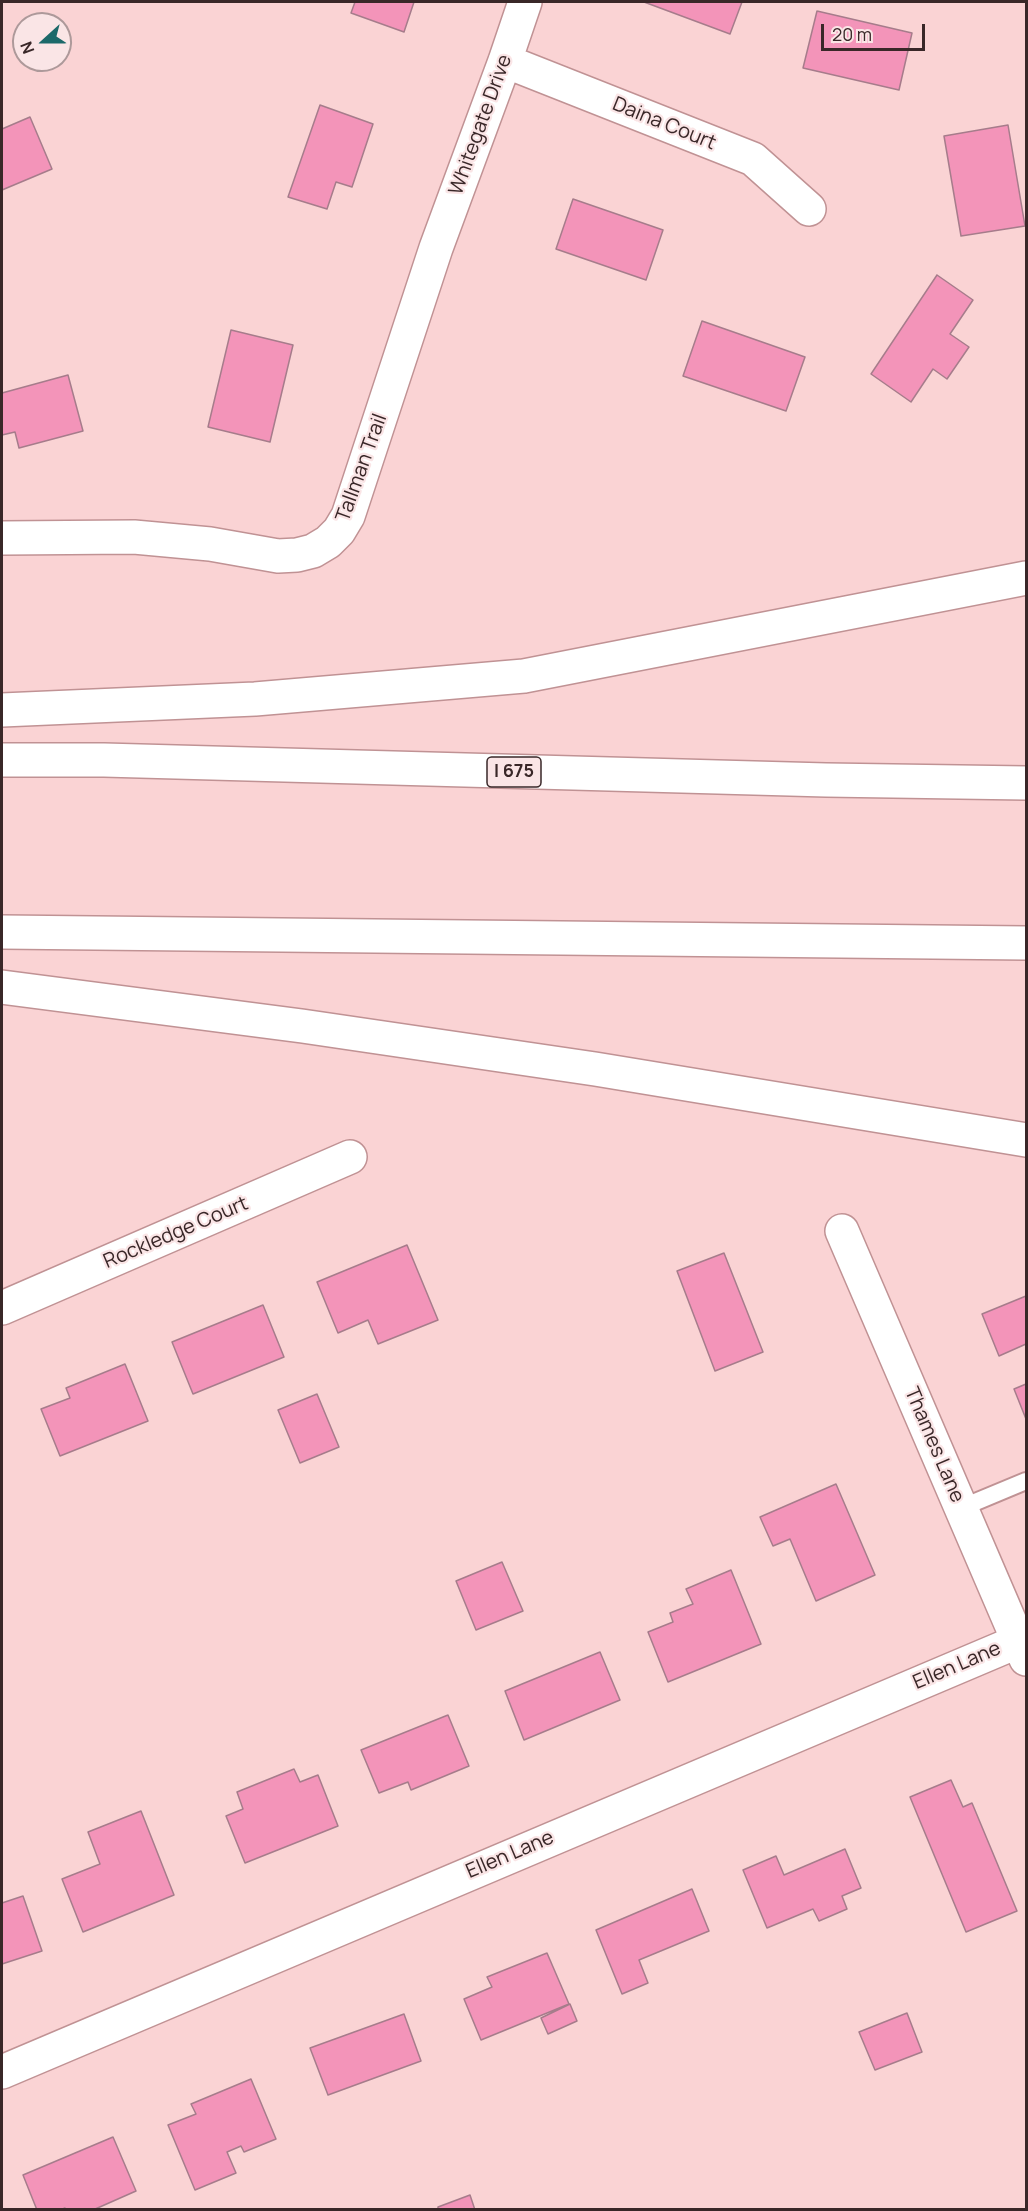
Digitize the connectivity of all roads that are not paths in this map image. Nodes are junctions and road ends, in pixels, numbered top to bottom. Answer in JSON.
{"nodes":[{"id":1,"x":525,"y":2,"type":"edge"},
{"id":2,"x":505,"y":61,"type":"junction"},
{"id":3,"x":808,"y":209,"type":"dead end"},
{"id":4,"x":436,"y":248,"type":"joint"},
{"id":5,"x":2,"y":538,"type":"edge"},
{"id":6,"x":1026,"y":578,"type":"edge"},
{"id":7,"x":2,"y":710,"type":"edge"},
{"id":8,"x":2,"y":760,"type":"edge"},
{"id":9,"x":1026,"y":783,"type":"edge"},
{"id":10,"x":2,"y":932,"type":"edge"},
{"id":11,"x":1026,"y":943,"type":"edge"},
{"id":12,"x":2,"y":987,"type":"edge"},
{"id":13,"x":1026,"y":1140,"type":"edge"},
{"id":14,"x":350,"y":1157,"type":"dead end"},
{"id":15,"x":842,"y":1232,"type":"dead end"},
{"id":16,"x":2,"y":1308,"type":"edge"},
{"id":17,"x":1026,"y":1481,"type":"edge"},
{"id":18,"x":961,"y":1508,"type":"junction"},
{"id":19,"x":1023,"y":1650,"type":"edge"},
{"id":20,"x":2,"y":2072,"type":"edge"}],
"edges":[{"from":1,"to":2,"type":"main road","name":"Whitegate Drive"},
{"from":2,"to":3,"type":"main road","name":"Daina Court"},
{"from":2,"to":4,"type":"main road","name":"Whitegate Drive"},
{"from":4,"to":5,"type":"main road","name":"Tallman Trail"},
{"from":6,"to":7,"type":"main road"},
{"from":8,"to":9,"type":"main road","number":"I 675"},
{"from":10,"to":11,"type":"main road"},
{"from":12,"to":13,"type":"main road"},
{"from":14,"to":16,"type":"main road","name":"Rockledge Court"},
{"from":15,"to":18,"type":"main road","name":"Thames Lane"},
{"from":17,"to":18,"type":"lane"},
{"from":18,"to":19,"type":"main road","name":"Thames Lane"},
{"from":19,"to":20,"type":"main road","name":"Ellen Lane"}]}
